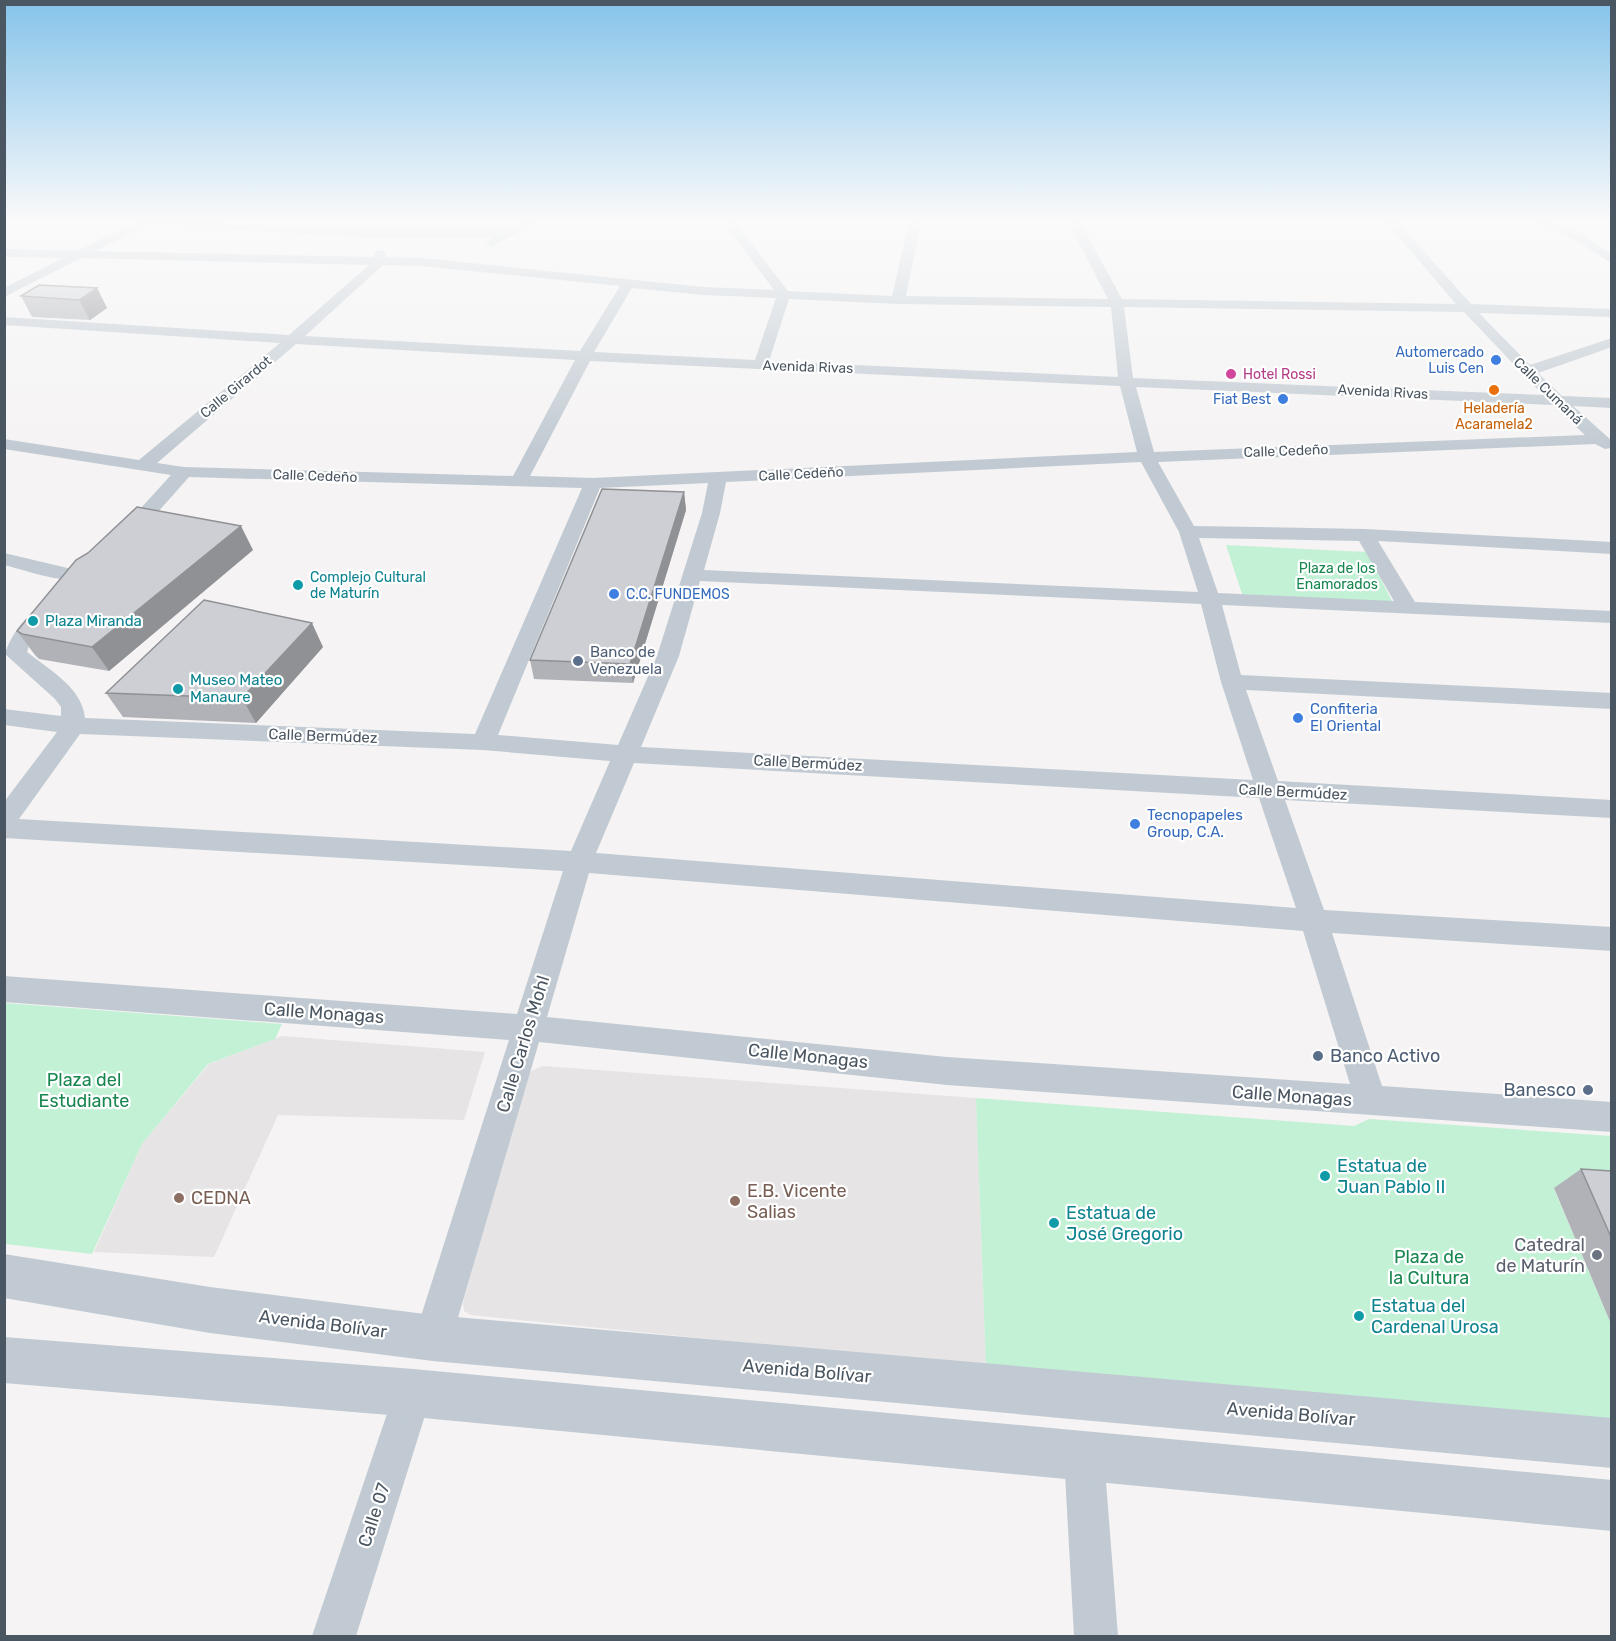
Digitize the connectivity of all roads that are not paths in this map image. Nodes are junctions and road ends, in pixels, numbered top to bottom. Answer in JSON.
{"nodes":[{"id":1,"x":338,"y":299,"type":"edge"},
{"id":2,"x":619,"y":299,"type":"edge"},
{"id":3,"x":783,"y":299,"type":"edge"},
{"id":4,"x":866,"y":299,"type":"edge"},
{"id":5,"x":1115,"y":299,"type":"edge"},
{"id":6,"x":1457,"y":299,"type":"edge"},
{"id":7,"x":898,"y":300,"type":"joint"},
{"id":8,"x":1117,"y":303,"type":"junction"},
{"id":9,"x":1465,"y":308,"type":"junction"},
{"id":10,"x":1611,"y":313,"type":"edge"},
{"id":11,"x":4,"y":321,"type":"edge"},
{"id":12,"x":291,"y":341,"type":"junction"},
{"id":13,"x":1611,"y":342,"type":"edge"},
{"id":14,"x":584,"y":357,"type":"junction"},
{"id":15,"x":760,"y":366,"type":"junction"},
{"id":16,"x":1527,"y":371,"type":"junction"},
{"id":17,"x":1126,"y":380,"type":"junction"},
{"id":18,"x":1557,"y":400,"type":"junction"},
{"id":19,"x":1611,"y":403,"type":"edge"},
{"id":20,"x":4,"y":444,"type":"edge"},
{"id":21,"x":1605,"y":445,"type":"edge"},
{"id":22,"x":1148,"y":457,"type":"junction"},
{"id":23,"x":142,"y":466,"type":"junction"},
{"id":24,"x":184,"y":472,"type":"junction"},
{"id":25,"x":718,"y":478,"type":"junction"},
{"id":26,"x":518,"y":482,"type":"junction"},
{"id":27,"x":593,"y":483,"type":"junction"},
{"id":28,"x":1188,"y":532,"type":"junction"},
{"id":29,"x":1365,"y":535,"type":"junction"},
{"id":30,"x":1611,"y":548,"type":"edge"},
{"id":31,"x":4,"y":559,"type":"edge"},
{"id":32,"x":693,"y":575,"type":"junction"},
{"id":33,"x":77,"y":576,"type":"junction"},
{"id":34,"x":1210,"y":599,"type":"junction"},
{"id":35,"x":1409,"y":608,"type":"junction"},
{"id":36,"x":1611,"y":617,"type":"edge"},
{"id":37,"x":1232,"y":682,"type":"junction"},
{"id":38,"x":1611,"y":701,"type":"edge"},
{"id":39,"x":4,"y":717,"type":"edge"},
{"id":40,"x":74,"y":726,"type":"junction"},
{"id":41,"x":483,"y":742,"type":"junction"},
{"id":42,"x":624,"y":754,"type":"junction"},
{"id":43,"x":1270,"y":791,"type":"junction"},
{"id":44,"x":1611,"y":809,"type":"edge"},
{"id":45,"x":4,"y":820,"type":"edge"},
{"id":46,"x":4,"y":828,"type":"edge"},
{"id":47,"x":579,"y":862,"type":"junction"},
{"id":48,"x":1314,"y":921,"type":"junction"},
{"id":49,"x":1611,"y":939,"type":"edge"},
{"id":50,"x":4,"y":989,"type":"edge"},
{"id":51,"x":528,"y":1028,"type":"junction"},
{"id":52,"x":1371,"y":1101,"type":"junction"},
{"id":53,"x":1611,"y":1117,"type":"edge"},
{"id":54,"x":4,"y":1276,"type":"edge"},
{"id":55,"x":433,"y":1338,"type":"junction"},
{"id":56,"x":4,"y":1360,"type":"edge"},
{"id":57,"x":413,"y":1393,"type":"junction"},
{"id":58,"x":1611,"y":1443,"type":"edge"},
{"id":59,"x":1084,"y":1456,"type":"junction"},
{"id":60,"x":1611,"y":1506,"type":"edge"},
{"id":61,"x":334,"y":1636,"type":"edge"},
{"id":62,"x":1096,"y":1636,"type":"edge"}],
"edges":[{"from":1,"to":12,"type":"street","name":"Calle Girardot"},
{"from":2,"to":14,"type":"street"},
{"from":3,"to":15,"type":"street"},
{"from":4,"to":7,"type":"street"},
{"from":5,"to":8,"type":"street"},
{"from":6,"to":9,"type":"street","name":"Calle Cumaná"},
{"from":7,"to":8,"type":"street"},
{"from":8,"to":9,"type":"street"},
{"from":8,"to":17,"type":"street"},
{"from":9,"to":10,"type":"street"},
{"from":9,"to":16,"type":"street","name":"Calle Cumaná"},
{"from":11,"to":12,"type":"street","name":"Avenida Rivas"},
{"from":12,"to":14,"type":"street","name":"Avenida Rivas"},
{"from":12,"to":23,"type":"street","name":"Calle Girardot"},
{"from":13,"to":16,"type":"street"},
{"from":14,"to":15,"type":"street","name":"Avenida Rivas"},
{"from":14,"to":26,"type":"street"},
{"from":15,"to":17,"type":"street","name":"Avenida Rivas"},
{"from":16,"to":18,"type":"street","name":"Calle Cumaná"},
{"from":17,"to":18,"type":"street","name":"Avenida Rivas"},
{"from":17,"to":22,"type":"street"},
{"from":18,"to":19,"type":"street","name":"Avenida Rivas"},
{"from":18,"to":21,"type":"street","name":"Calle Cumaná"},
{"from":20,"to":23,"type":"street","name":"Calle Cedeño"},
{"from":21,"to":22,"type":"street","name":"Calle Cedeño"},
{"from":22,"to":25,"type":"street","name":"Calle Cedeño"},
{"from":22,"to":28,"type":"street"},
{"from":23,"to":24,"type":"street","name":"Calle Cedeño"},
{"from":24,"to":26,"type":"street","name":"Calle Cedeño"},
{"from":24,"to":33,"type":"street"},
{"from":25,"to":27,"type":"street","name":"Calle Cedeño"},
{"from":25,"to":32,"type":"street","name":"Calle Carlos Mohl"},
{"from":26,"to":27,"type":"street","name":"Calle Cedeño"},
{"from":27,"to":41,"type":"street"},
{"from":28,"to":29,"type":"street"},
{"from":28,"to":34,"type":"street"},
{"from":29,"to":30,"type":"street"},
{"from":29,"to":35,"type":"street"},
{"from":31,"to":33,"type":"street"},
{"from":32,"to":34,"type":"street"},
{"from":32,"to":42,"type":"street","name":"Calle Carlos Mohl"},
{"from":33,"to":40,"type":"street"},
{"from":34,"to":35,"type":"street"},
{"from":34,"to":37,"type":"street"},
{"from":35,"to":36,"type":"street"},
{"from":37,"to":38,"type":"street"},
{"from":37,"to":43,"type":"street"},
{"from":39,"to":40,"type":"street","name":"Calle Bermúdez"},
{"from":40,"to":41,"type":"street","name":"Calle Bermúdez"},
{"from":40,"to":45,"type":"street"},
{"from":41,"to":42,"type":"street","name":"Calle Bermúdez"},
{"from":42,"to":43,"type":"street","name":"Calle Bermúdez"},
{"from":42,"to":47,"type":"street","name":"Calle Carlos Mohl"},
{"from":43,"to":44,"type":"street","name":"Calle Bermúdez"},
{"from":43,"to":48,"type":"street"},
{"from":46,"to":47,"type":"street"},
{"from":47,"to":48,"type":"street"},
{"from":47,"to":51,"type":"street","name":"Calle Carlos Mohl"},
{"from":48,"to":49,"type":"street"},
{"from":48,"to":52,"type":"street"},
{"from":50,"to":51,"type":"street","name":"Calle Monagas"},
{"from":51,"to":52,"type":"street","name":"Calle Monagas"},
{"from":51,"to":55,"type":"street","name":"Calle Carlos Mohl"},
{"from":52,"to":53,"type":"street","name":"Calle Monagas"},
{"from":54,"to":55,"type":"street","name":"Avenida Bolívar"},
{"from":55,"to":58,"type":"street","name":"Avenida Bolívar"},
{"from":56,"to":57,"type":"street"},
{"from":57,"to":59,"type":"street"},
{"from":57,"to":61,"type":"street","name":"Calle 07"},
{"from":59,"to":60,"type":"street"},
{"from":59,"to":62,"type":"street"}]}
